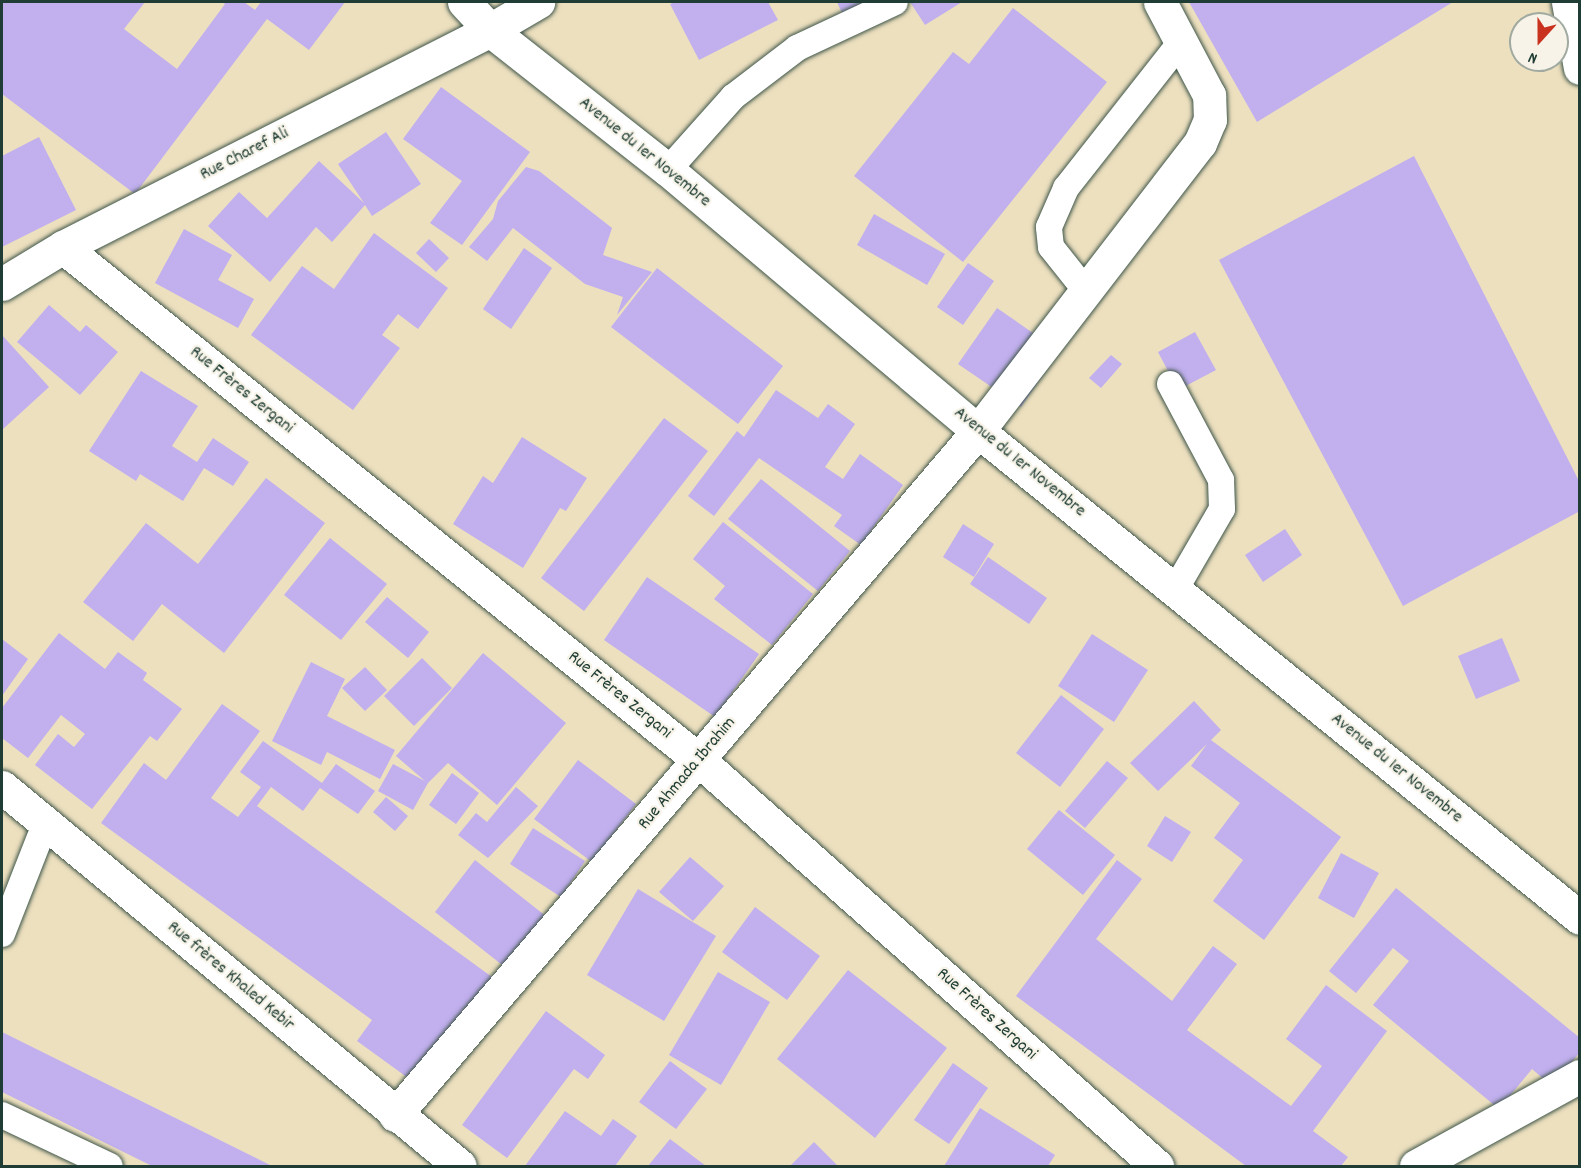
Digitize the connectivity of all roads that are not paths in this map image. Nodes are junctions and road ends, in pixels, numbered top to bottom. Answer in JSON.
{"nodes":[{"id":1,"x":464,"y":2,"type":"edge"},
{"id":2,"x":538,"y":2,"type":"edge"},
{"id":3,"x":895,"y":2,"type":"edge"},
{"id":4,"x":1160,"y":2,"type":"edge"},
{"id":5,"x":1568,"y":2,"type":"edge"},
{"id":6,"x":490,"y":30,"type":"junction"},
{"id":7,"x":1181,"y":42,"type":"junction"},
{"id":8,"x":1580,"y":69,"type":"edge"},
{"id":9,"x":668,"y":170,"type":"junction"},
{"id":10,"x":63,"y":247,"type":"junction"},
{"id":11,"x":2,"y":284,"type":"edge"},
{"id":12,"x":1086,"y":291,"type":"junction"},
{"id":13,"x":1170,"y":384,"type":"dead end"},
{"id":14,"x":978,"y":430,"type":"junction"},
{"id":15,"x":1175,"y":590,"type":"junction"},
{"id":16,"x":700,"y":761,"type":"junction"},
{"id":17,"x":2,"y":788,"type":"edge"},
{"id":18,"x":45,"y":824,"type":"junction"},
{"id":19,"x":1580,"y":918,"type":"edge"},
{"id":20,"x":2,"y":934,"type":"edge"},
{"id":21,"x":1580,"y":1076,"type":"edge"},
{"id":22,"x":2,"y":1115,"type":"edge"},
{"id":23,"x":396,"y":1115,"type":"junction"},
{"id":24,"x":110,"y":1167,"type":"edge"},
{"id":25,"x":460,"y":1167,"type":"edge"},
{"id":26,"x":1157,"y":1167,"type":"edge"},
{"id":27,"x":1416,"y":1167,"type":"edge"}],
"edges":[{"from":1,"to":6,"type":"street","name":"Avenue du 1er Novembre"},
{"from":2,"to":6,"type":"street","name":"Rue Charef Ali"},
{"from":3,"to":9,"type":"lane"},
{"from":4,"to":7,"type":"street","name":"Rue Ahmada Ibrahim"},
{"from":5,"to":8,"type":"street"},
{"from":6,"to":9,"type":"street","name":"Avenue du 1er Novembre"},
{"from":6,"to":10,"type":"street","name":"Rue Charef Ali"},
{"from":7,"to":12,"type":"street","name":"Rue Ahmada Ibrahim"},
{"from":7,"to":12,"type":"lane"},
{"from":9,"to":14,"type":"street","name":"Avenue du 1er Novembre"},
{"from":10,"to":11,"type":"street","name":"Rue Charef Ali"},
{"from":10,"to":16,"type":"street","name":"Rue Frères Zergani"},
{"from":12,"to":14,"type":"street","name":"Rue Ahmada Ibrahim"},
{"from":13,"to":15,"type":"lane"},
{"from":14,"to":15,"type":"street","name":"Avenue du 1er Novembre"},
{"from":14,"to":16,"type":"street","name":"Rue Ahmada Ibrahim"},
{"from":15,"to":19,"type":"street","name":"Avenue du 1er Novembre"},
{"from":16,"to":23,"type":"street","name":"Rue Ahmada Ibrahim"},
{"from":16,"to":26,"type":"street","name":"Rue Frères Zergani"},
{"from":17,"to":18,"type":"street","name":"Rue frères Khaled Kebir"},
{"from":18,"to":20,"type":"lane"},
{"from":18,"to":23,"type":"street","name":"Rue frères Khaled Kebir"},
{"from":21,"to":27,"type":"street"},
{"from":22,"to":24,"type":"lane"},
{"from":23,"to":25,"type":"street","name":"Rue frères Khaled Kebir"}]}
